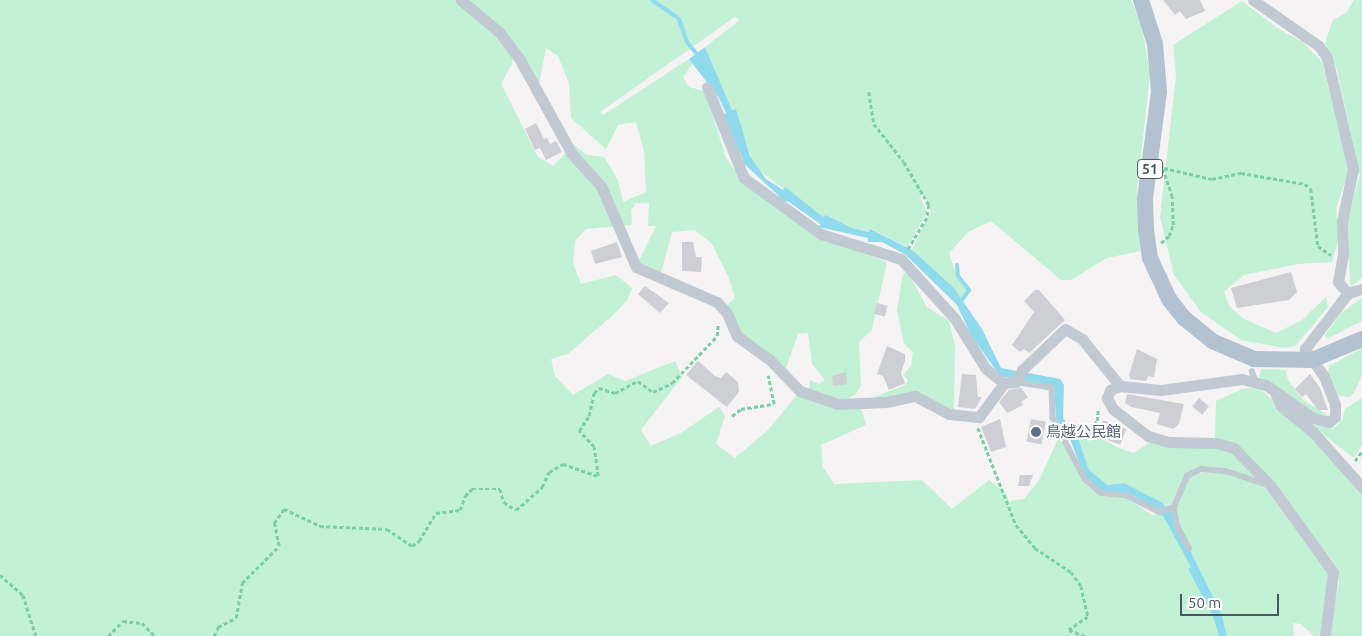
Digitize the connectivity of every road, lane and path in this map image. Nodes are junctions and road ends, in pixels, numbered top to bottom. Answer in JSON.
{"nodes":[{"id":1,"x":461,"y":0,"type":"edge"},
{"id":2,"x":1141,"y":0,"type":"edge"},
{"id":3,"x":1253,"y":0,"type":"edge"},
{"id":4,"x":707,"y":87,"type":"dead end"},
{"id":5,"x":869,"y":92,"type":"dead end"},
{"id":6,"x":1161,"y":160,"type":"dead end"},
{"id":7,"x":1161,"y":168,"type":"junction"},
{"id":8,"x":1159,"y":174,"type":"dead end"},
{"id":9,"x":1157,"y":235,"type":"dead end"},
{"id":10,"x":1158,"y":244,"type":"junction"},
{"id":11,"x":910,"y":247,"type":"dead end"},
{"id":12,"x":1160,"y":251,"type":"dead end"},
{"id":13,"x":1340,"y":268,"type":"junction"},
{"id":14,"x":1362,"y":289,"type":"edge"},
{"id":15,"x":1348,"y":293,"type":"junction"},
{"id":16,"x":717,"y":318,"type":"dead end"},
{"id":17,"x":1362,"y":339,"type":"edge"},
{"id":18,"x":1312,"y":360,"type":"junction"},
{"id":19,"x":768,"y":376,"type":"dead end"},
{"id":20,"x":1019,"y":377,"type":"junction"},
{"id":21,"x":1004,"y":383,"type":"junction"},
{"id":22,"x":1120,"y":386,"type":"junction"},
{"id":23,"x":1275,"y":392,"type":"junction"},
{"id":24,"x":732,"y":416,"type":"dead end"},
{"id":25,"x":979,"y":417,"type":"junction"},
{"id":26,"x":1270,"y":485,"type":"junction"},
{"id":27,"x":1362,"y":487,"type":"edge"},
{"id":28,"x":1171,"y":507,"type":"junction"},
{"id":29,"x":1190,"y":548,"type":"dead end"},
{"id":30,"x":0,"y":575,"type":"edge"},
{"id":31,"x":36,"y":636,"type":"edge"},
{"id":32,"x":108,"y":636,"type":"edge"},
{"id":33,"x":156,"y":636,"type":"edge"},
{"id":34,"x":214,"y":636,"type":"edge"},
{"id":35,"x":1085,"y":636,"type":"edge"},
{"id":36,"x":1326,"y":636,"type":"edge"}],
"edges":[{"from":1,"to":25,"type":"street"},
{"from":2,"to":18,"type":"main road","number":"51"},
{"from":3,"to":13,"type":"street"},
{"from":4,"to":21,"type":"street"},
{"from":5,"to":11,"type":"path"},
{"from":6,"to":7,"type":"path"},
{"from":7,"to":8,"type":"path"},
{"from":7,"to":10,"type":"path"},
{"from":7,"to":13,"type":"path"},
{"from":9,"to":10,"type":"path"},
{"from":10,"to":12,"type":"path"},
{"from":13,"to":15,"type":"street"},
{"from":14,"to":15,"type":"street"},
{"from":15,"to":18,"type":"street"},
{"from":16,"to":34,"type":"path"},
{"from":17,"to":18,"type":"main road","number":"51"},
{"from":18,"to":23,"type":"street"},
{"from":19,"to":24,"type":"path"},
{"from":20,"to":21,"type":"street"},
{"from":20,"to":22,"type":"street"},
{"from":20,"to":28,"type":"lane"},
{"from":21,"to":25,"type":"street"},
{"from":22,"to":23,"type":"street"},
{"from":22,"to":26,"type":"street"},
{"from":23,"to":27,"type":"street"},
{"from":25,"to":35,"type":"path"},
{"from":26,"to":28,"type":"lane"},
{"from":26,"to":36,"type":"street"},
{"from":28,"to":29,"type":"lane"},
{"from":30,"to":31,"type":"path"},
{"from":32,"to":33,"type":"path"}]}
